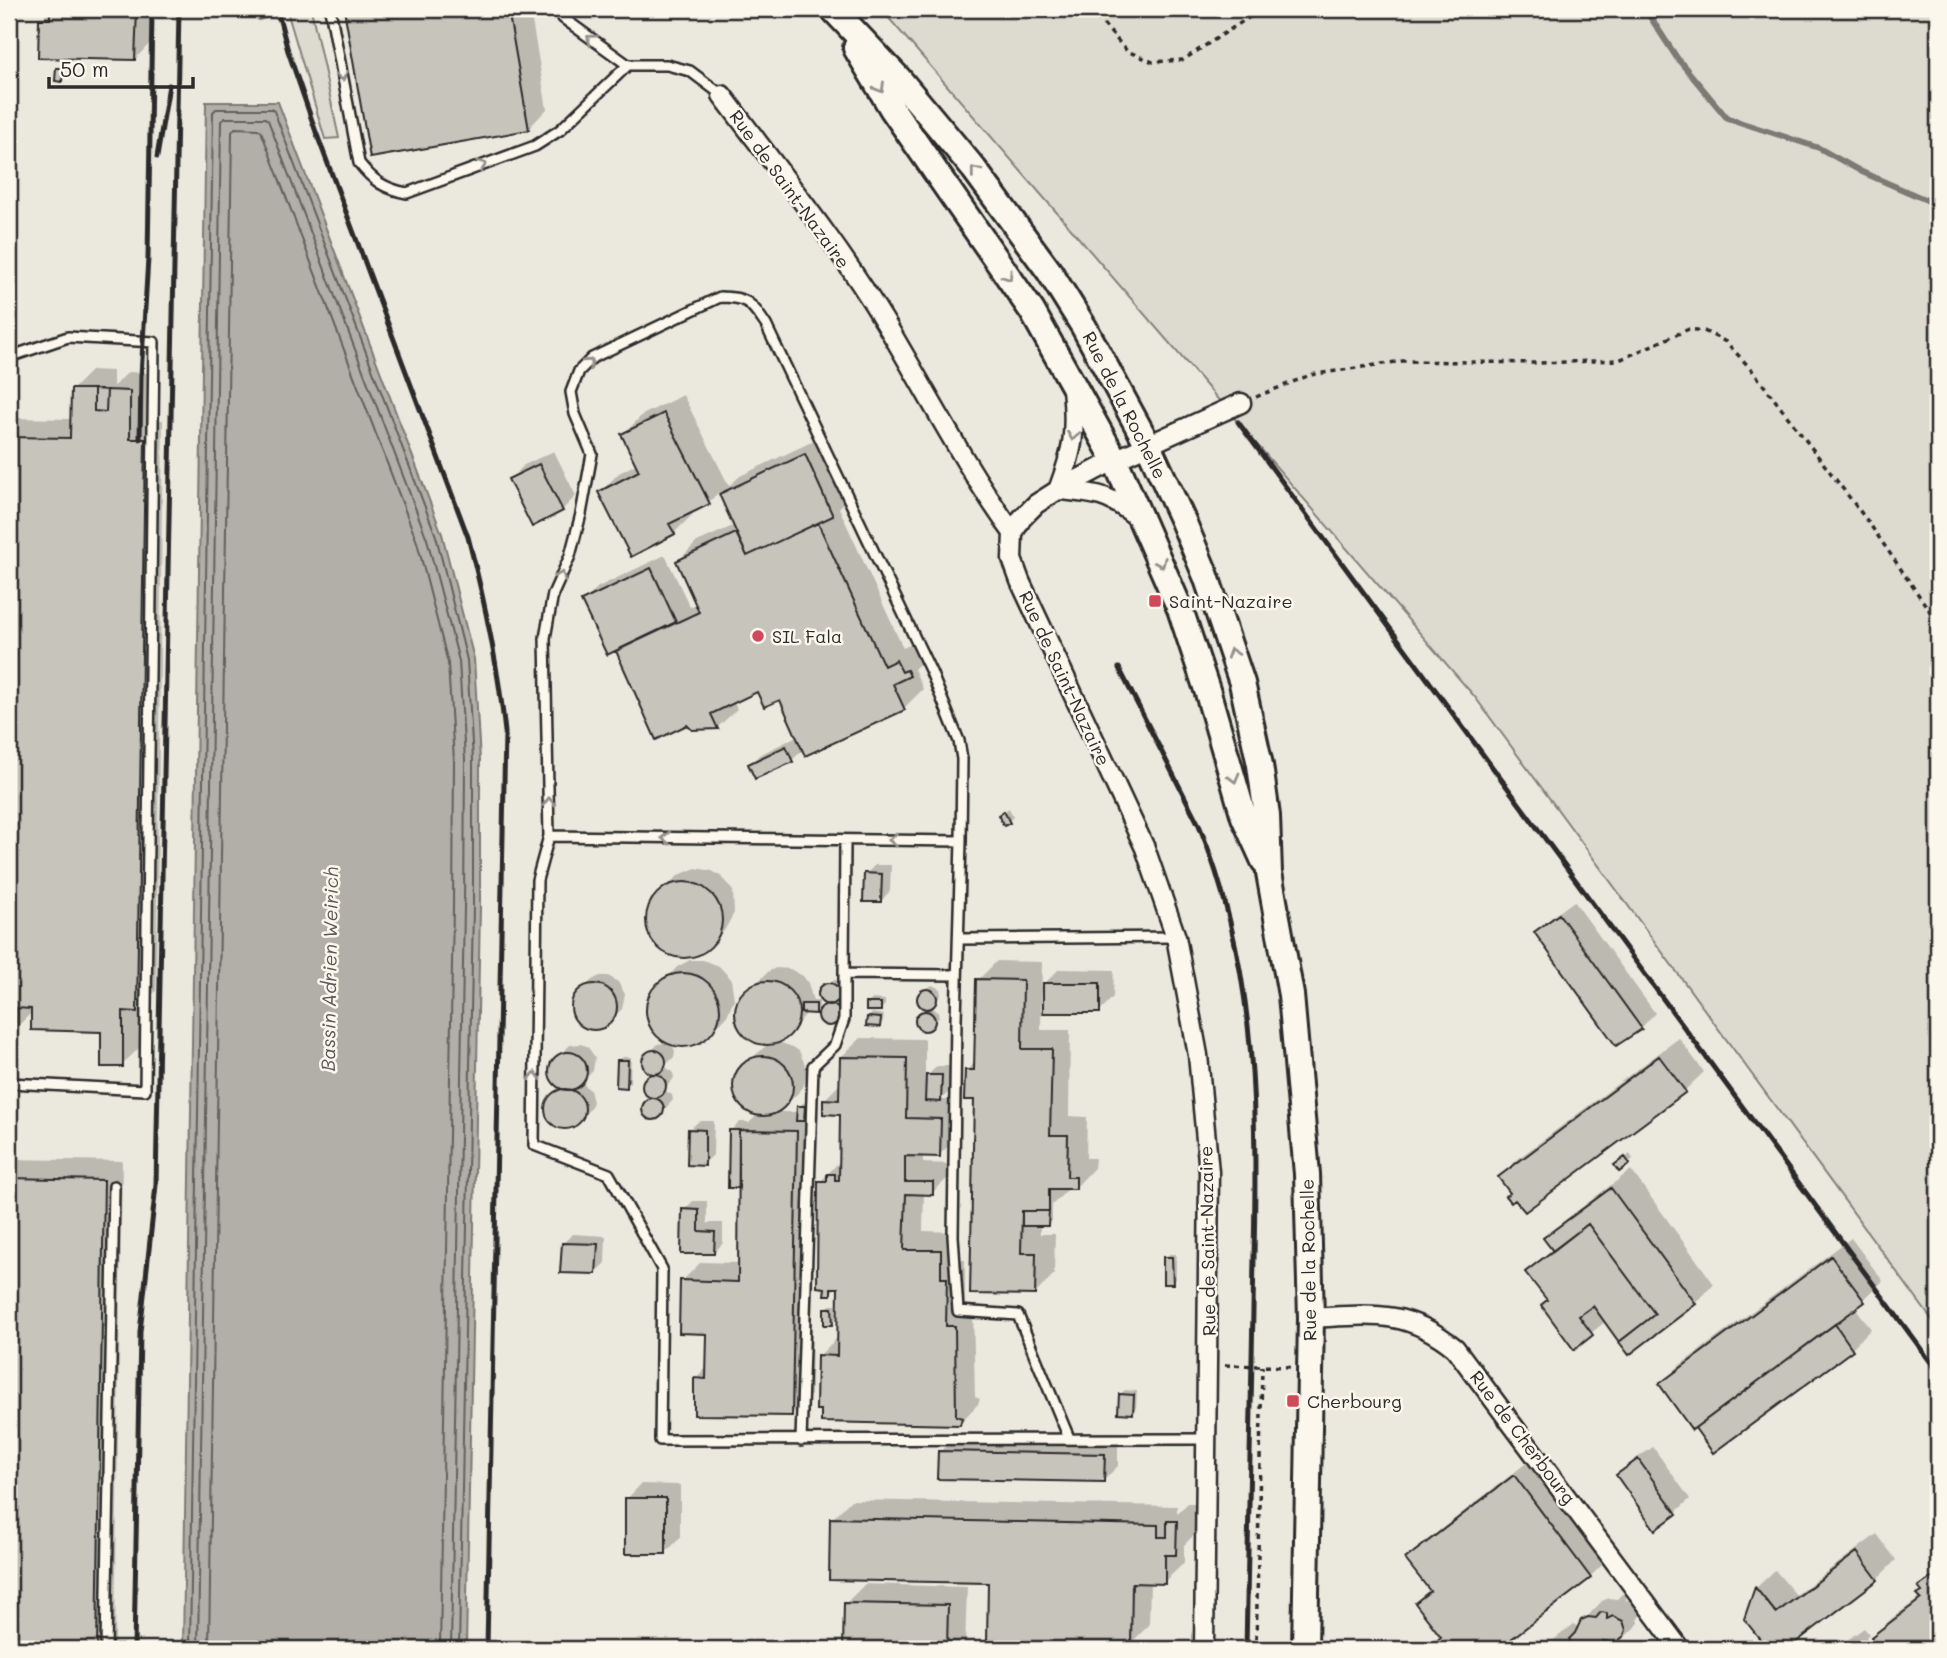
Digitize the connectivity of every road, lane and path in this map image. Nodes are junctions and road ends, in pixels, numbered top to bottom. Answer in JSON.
{"nodes":[{"id":1,"x":330,"y":9,"type":"edge"},
{"id":2,"x":560,"y":9,"type":"edge"},
{"id":3,"x":833,"y":9,"type":"edge"},
{"id":4,"x":1090,"y":9,"type":"edge"},
{"id":5,"x":1262,"y":9,"type":"edge"},
{"id":6,"x":628,"y":65,"type":"junction"},
{"id":7,"x":722,"y":96,"type":"joint"},
{"id":8,"x":9,"y":357,"type":"edge"},
{"id":9,"x":1071,"y":379,"type":"junction"},
{"id":10,"x":1241,"y":402,"type":"joint"},
{"id":11,"x":1148,"y":445,"type":"junction"},
{"id":12,"x":1115,"y":460,"type":"junction"},
{"id":13,"x":1058,"y":490,"type":"junction"},
{"id":14,"x":1144,"y":523,"type":"junction"},
{"id":15,"x":1013,"y":533,"type":"junction"},
{"id":16,"x":1938,"y":623,"type":"edge"},
{"id":17,"x":549,"y":836,"type":"junction"},
{"id":18,"x":845,"y":840,"type":"junction"},
{"id":19,"x":961,"y":841,"type":"junction"},
{"id":20,"x":1269,"y":873,"type":"junction"},
{"id":21,"x":1177,"y":937,"type":"junction"},
{"id":22,"x":959,"y":939,"type":"junction"},
{"id":23,"x":844,"y":974,"type":"junction"},
{"id":24,"x":957,"y":975,"type":"junction"},
{"id":25,"x":9,"y":1083,"type":"edge"},
{"id":26,"x":114,"y":1186,"type":"dead end"},
{"id":27,"x":1311,"y":1318,"type":"junction"},
{"id":28,"x":1208,"y":1365,"type":"junction"},
{"id":29,"x":1262,"y":1366,"type":"junction"},
{"id":30,"x":1310,"y":1368,"type":"junction"},
{"id":31,"x":1069,"y":1438,"type":"junction"},
{"id":32,"x":1208,"y":1439,"type":"junction"},
{"id":33,"x":801,"y":1441,"type":"junction"},
{"id":34,"x":106,"y":1649,"type":"edge"},
{"id":35,"x":1203,"y":1649,"type":"edge"},
{"id":36,"x":1256,"y":1649,"type":"edge"},
{"id":37,"x":1305,"y":1649,"type":"edge"},
{"id":38,"x":1680,"y":1649,"type":"edge"}],
"edges":[{"from":1,"to":6,"type":"lane","one_way":true},
{"from":6,"to":2,"type":"lane","one_way":true},
{"from":3,"to":9,"type":"main road","name":"Rue de la Rochelle","one_way":true},
{"from":11,"to":3,"type":"main road","name":"Rue de la Rochelle","one_way":true},
{"from":4,"to":5,"type":"path"},
{"from":6,"to":7,"type":"lane"},
{"from":7,"to":15,"type":"street","name":"Rue de Saint-Nazaire"},
{"from":8,"to":25,"type":"lane"},
{"from":9,"to":12,"type":"main road","name":"Rue de la Rochelle"},
{"from":9,"to":13,"type":"street","one_way":true},
{"from":10,"to":11,"type":"street"},
{"from":10,"to":16,"type":"path"},
{"from":11,"to":12,"type":"street"},
{"from":20,"to":11,"type":"main road","name":"Rue de la Rochelle","one_way":true},
{"from":12,"to":13,"type":"street"},
{"from":12,"to":14,"type":"main road","name":"Rue de la Rochelle"},
{"from":13,"to":14,"type":"street"},
{"from":13,"to":15,"type":"street"},
{"from":14,"to":20,"type":"main road","name":"Rue de la Rochelle","one_way":true},
{"from":15,"to":21,"type":"street","name":"Rue de Saint-Nazaire"},
{"from":18,"to":17,"type":"lane","one_way":true},
{"from":17,"to":19,"type":"lane","one_way":true},
{"from":33,"to":17,"type":"lane","one_way":true},
{"from":19,"to":18,"type":"lane","one_way":true},
{"from":18,"to":23,"type":"lane"},
{"from":19,"to":22,"type":"lane"},
{"from":20,"to":27,"type":"main road","name":"Rue de la Rochelle"},
{"from":21,"to":22,"type":"lane"},
{"from":21,"to":28,"type":"street","name":"Rue de Saint-Nazaire"},
{"from":22,"to":24,"type":"lane"},
{"from":23,"to":24,"type":"lane"},
{"from":23,"to":33,"type":"lane"},
{"from":24,"to":31,"type":"lane"},
{"from":26,"to":34,"type":"lane"},
{"from":27,"to":30,"type":"main road","name":"Rue de la Rochelle"},
{"from":27,"to":38,"type":"street","name":"Rue de Cherbourg"},
{"from":28,"to":29,"type":"path"},
{"from":28,"to":32,"type":"street","name":"Rue de Saint-Nazaire"},
{"from":29,"to":30,"type":"path"},
{"from":29,"to":36,"type":"path"},
{"from":30,"to":37,"type":"main road","name":"Rue de la Rochelle"},
{"from":31,"to":32,"type":"lane"},
{"from":31,"to":33,"type":"lane"},
{"from":32,"to":35,"type":"street","name":"Rue de Saint-Nazaire"}]}
